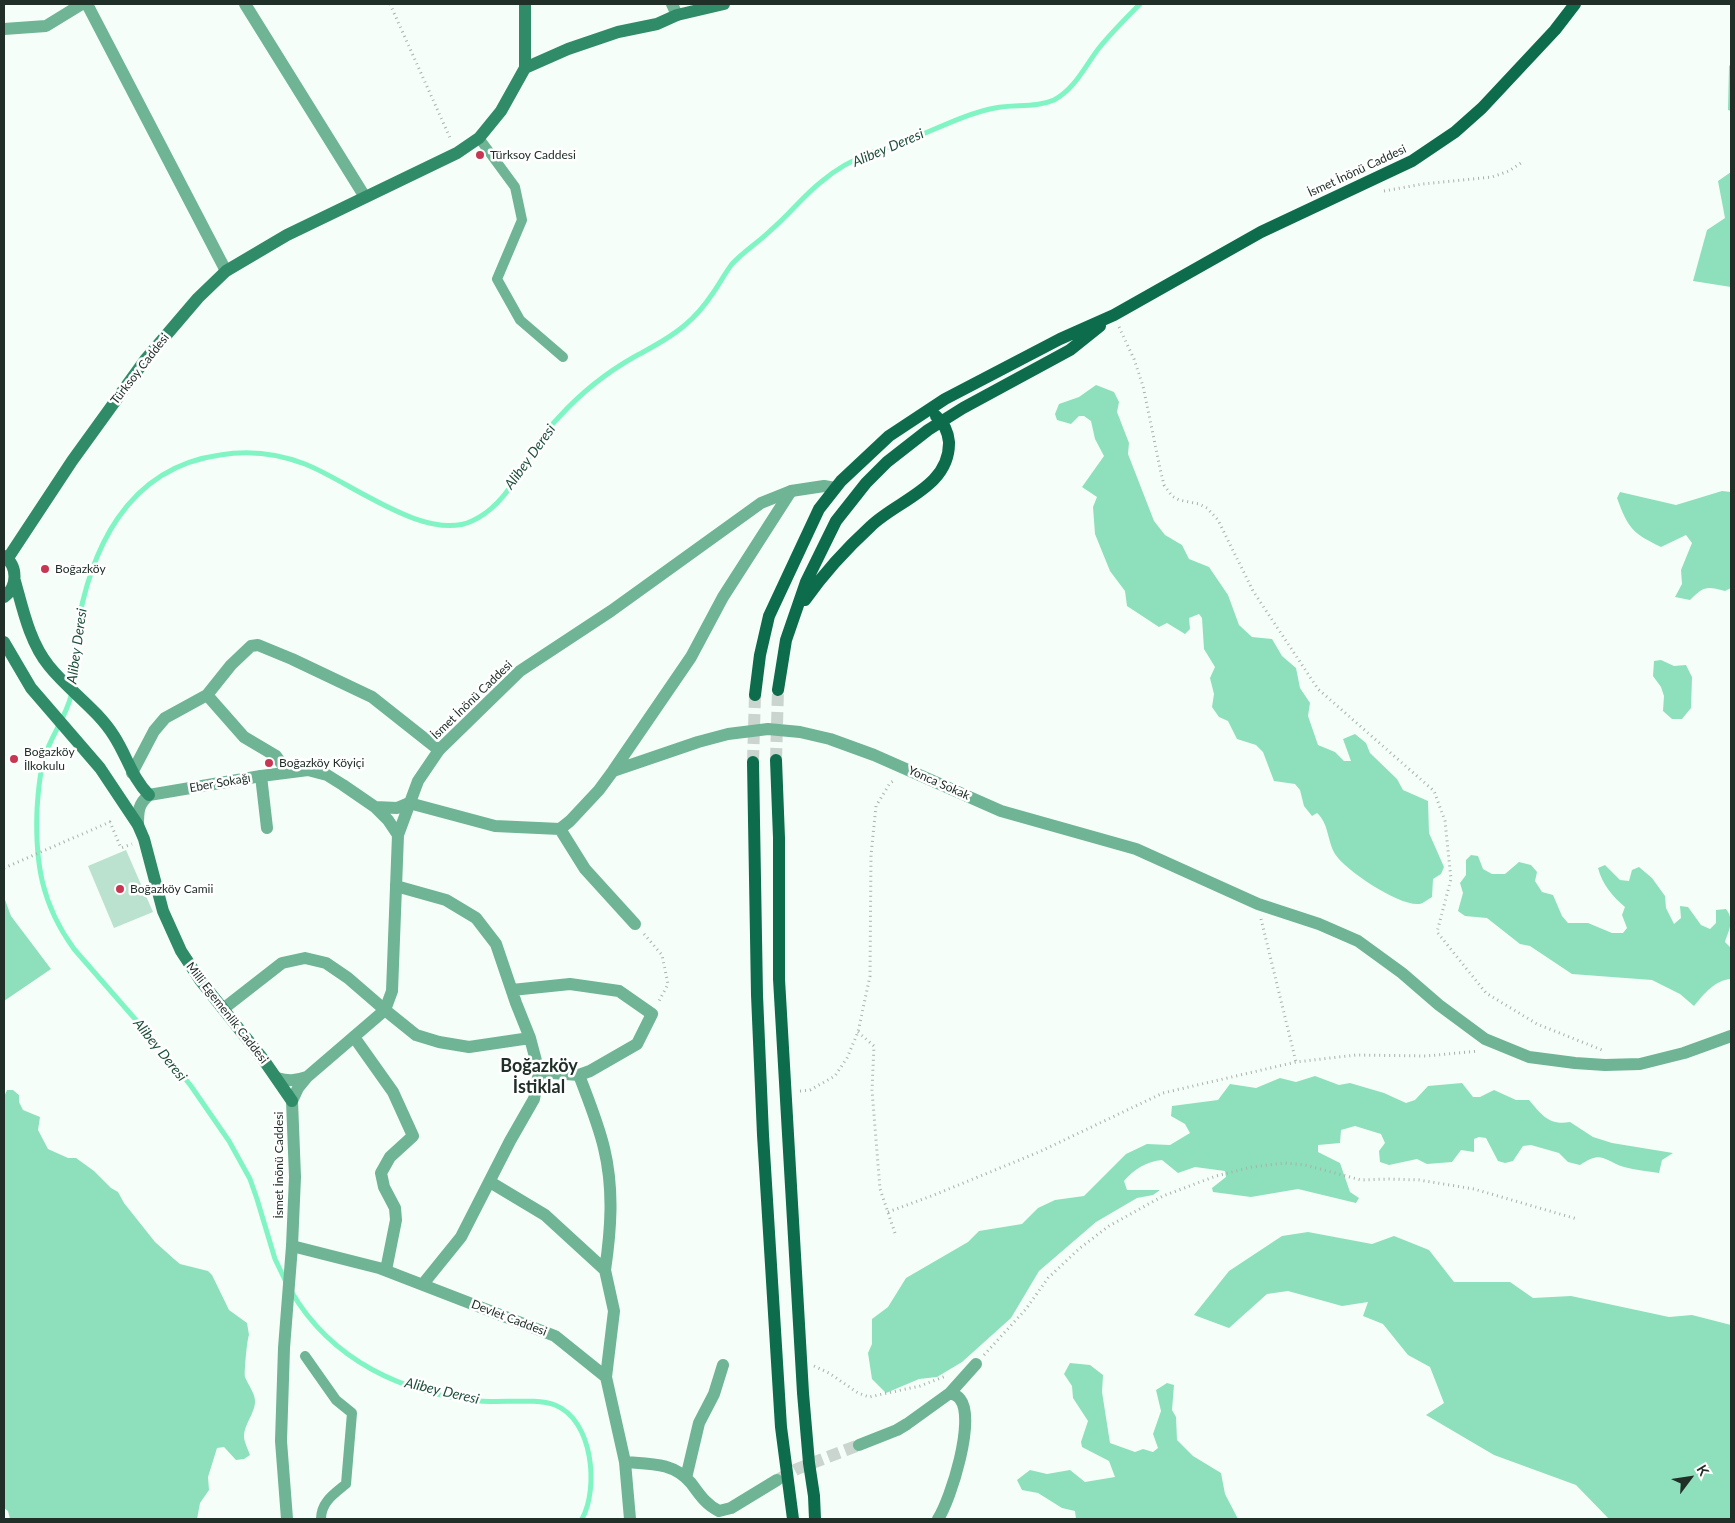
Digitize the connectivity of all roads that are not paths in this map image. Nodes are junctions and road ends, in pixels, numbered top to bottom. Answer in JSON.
{"nodes":[{"id":1,"x":82,"y":4,"type":"edge"},
{"id":2,"x":87,"y":4,"type":"edge"},
{"id":3,"x":245,"y":4,"type":"edge"},
{"id":4,"x":525,"y":4,"type":"edge"},
{"id":5,"x":724,"y":4,"type":"edge"},
{"id":6,"x":1575,"y":4,"type":"edge"},
{"id":7,"x":674,"y":9,"type":"edge"},
{"id":8,"x":4,"y":30,"type":"edge"},
{"id":9,"x":525,"y":68,"type":"junction"},
{"id":10,"x":479,"y":138,"type":"junction"},
{"id":11,"x":365,"y":197,"type":"junction"},
{"id":12,"x":226,"y":271,"type":"junction"},
{"id":13,"x":1114,"y":315,"type":"junction"},
{"id":14,"x":563,"y":357,"type":"dead end"},
{"id":15,"x":928,"y":410,"type":"junction"},
{"id":16,"x":942,"y":421,"type":"junction"},
{"id":17,"x":835,"y":488,"type":"junction"},
{"id":18,"x":791,"y":491,"type":"junction"},
{"id":19,"x":858,"y":494,"type":"junction"},
{"id":20,"x":6,"y":557,"type":"edge"},
{"id":21,"x":15,"y":581,"type":"junction"},
{"id":22,"x":4,"y":597,"type":"edge"},
{"id":23,"x":795,"y":613,"type":"junction"},
{"id":24,"x":4,"y":642,"type":"edge"},
{"id":25,"x":778,"y":690,"type":"tunnel mouth"},
{"id":26,"x":207,"y":694,"type":"junction"},
{"id":27,"x":755,"y":694,"type":"tunnel mouth"},
{"id":28,"x":439,"y":750,"type":"junction"},
{"id":29,"x":776,"y":760,"type":"tunnel mouth"},
{"id":30,"x":753,"y":762,"type":"tunnel mouth"},
{"id":31,"x":613,"y":771,"type":"junction"},
{"id":32,"x":287,"y":772,"type":"junction"},
{"id":33,"x":132,"y":773,"type":"junction"},
{"id":34,"x":261,"y":776,"type":"junction"},
{"id":35,"x":149,"y":795,"type":"junction"},
{"id":36,"x":409,"y":802,"type":"junction"},
{"id":37,"x":375,"y":807,"type":"junction"},
{"id":38,"x":138,"y":825,"type":"junction"},
{"id":39,"x":267,"y":828,"type":"dead end"},
{"id":40,"x":560,"y":828,"type":"junction"},
{"id":41,"x":398,"y":835,"type":"junction"},
{"id":42,"x":396,"y":886,"type":"junction"},
{"id":43,"x":635,"y":924,"type":"road end"},
{"id":44,"x":512,"y":990,"type":"junction"},
{"id":45,"x":223,"y":1010,"type":"junction"},
{"id":46,"x":385,"y":1010,"type":"junction"},
{"id":47,"x":1731,"y":1036,"type":"edge"},
{"id":48,"x":354,"y":1038,"type":"junction"},
{"id":49,"x":530,"y":1038,"type":"junction"},
{"id":50,"x":539,"y":1072,"type":"junction"},
{"id":51,"x":578,"y":1075,"type":"junction"},
{"id":52,"x":307,"y":1077,"type":"junction"},
{"id":53,"x":277,"y":1078,"type":"junction"},
{"id":54,"x":292,"y":1101,"type":"junction"},
{"id":55,"x":490,"y":1182,"type":"junction"},
{"id":56,"x":292,"y":1246,"type":"junction"},
{"id":57,"x":386,"y":1270,"type":"junction"},
{"id":58,"x":605,"y":1270,"type":"junction"},
{"id":59,"x":423,"y":1284,"type":"junction"},
{"id":60,"x":305,"y":1356,"type":"dead end"},
{"id":61,"x":976,"y":1364,"type":"road end"},
{"id":62,"x":723,"y":1365,"type":"dead end"},
{"id":63,"x":606,"y":1377,"type":"junction"},
{"id":64,"x":950,"y":1393,"type":"junction"},
{"id":65,"x":860,"y":1445,"type":"tunnel mouth"},
{"id":66,"x":625,"y":1462,"type":"junction"},
{"id":67,"x":686,"y":1478,"type":"junction"},
{"id":68,"x":777,"y":1480,"type":"tunnel mouth"},
{"id":69,"x":732,"y":1514,"type":"edge"},
{"id":70,"x":286,"y":1519,"type":"edge"},
{"id":71,"x":321,"y":1519,"type":"edge"},
{"id":72,"x":630,"y":1519,"type":"edge"},
{"id":73,"x":793,"y":1519,"type":"edge"},
{"id":74,"x":815,"y":1519,"type":"edge"},
{"id":75,"x":938,"y":1519,"type":"edge"}],
"edges":[{"from":1,"to":8,"type":"street"},
{"from":2,"to":12,"type":"street"},
{"from":3,"to":11,"type":"street"},
{"from":4,"to":9,"type":"main road"},
{"from":5,"to":7,"type":"main road"},
{"from":6,"to":13,"type":"main road","name":"İsmet İnönü Caddesi"},
{"from":7,"to":9,"type":"main road"},
{"from":9,"to":10,"type":"main road","name":"Türksoy Caddesi"},
{"from":10,"to":11,"type":"main road","name":"Türksoy Caddesi"},
{"from":10,"to":14,"type":"lane"},
{"from":11,"to":12,"type":"main road","name":"Türksoy Caddesi"},
{"from":12,"to":20,"type":"main road","name":"Türksoy Caddesi"},
{"from":13,"to":15,"type":"main road"},
{"from":13,"to":16,"type":"main road"},
{"from":15,"to":16,"type":"main road"},
{"from":15,"to":17,"type":"main road"},
{"from":16,"to":19,"type":"main road"},
{"from":16,"to":23,"type":"main road"},
{"from":17,"to":18,"type":"street","name":"İsmet İnönü Caddesi"},
{"from":17,"to":19,"type":"main road"},
{"from":17,"to":27,"type":"main road"},
{"from":18,"to":28,"type":"street","name":"İsmet İnönü Caddesi"},
{"from":18,"to":31,"type":"street"},
{"from":19,"to":23,"type":"main road"},
{"from":20,"to":21,"type":"main road"},
{"from":21,"to":22,"type":"main road"},
{"from":21,"to":33,"type":"main road"},
{"from":23,"to":25,"type":"main road"},
{"from":24,"to":38,"type":"main road","name":"Milli Egemenlik Caddesi"},
{"from":26,"to":28,"type":"street"},
{"from":26,"to":32,"type":"street"},
{"from":26,"to":33,"type":"street"},
{"from":28,"to":36,"type":"street","name":"İsmet İnönü Caddesi"},
{"from":29,"to":74,"type":"main road"},
{"from":30,"to":73,"type":"main road"},
{"from":31,"to":40,"type":"street"},
{"from":31,"to":47,"type":"street","name":"Yonca Sokak"},
{"from":32,"to":34,"type":"street","name":"Eber Sokağı"},
{"from":32,"to":37,"type":"street","name":"Eber Sokağı"},
{"from":33,"to":35,"type":"main road"},
{"from":34,"to":35,"type":"street","name":"Eber Sokağı"},
{"from":34,"to":39,"type":"street"},
{"from":35,"to":38,"type":"street"},
{"from":36,"to":37,"type":"street"},
{"from":36,"to":40,"type":"street"},
{"from":36,"to":41,"type":"street","name":"İsmet İnönü Caddesi"},
{"from":37,"to":41,"type":"street","name":"Eber Sokağı"},
{"from":38,"to":45,"type":"main road","name":"Milli Egemenlik Caddesi"},
{"from":40,"to":43,"type":"street"},
{"from":41,"to":42,"type":"street","name":"İsmet İnönü Caddesi"},
{"from":42,"to":44,"type":"street"},
{"from":42,"to":46,"type":"street","name":"İsmet İnönü Caddesi"},
{"from":44,"to":49,"type":"street"},
{"from":44,"to":51,"type":"street"},
{"from":45,"to":46,"type":"street"},
{"from":45,"to":53,"type":"main road","name":"Milli Egemenlik Caddesi"},
{"from":46,"to":48,"type":"street","name":"İsmet İnönü Caddesi"},
{"from":46,"to":49,"type":"street"},
{"from":48,"to":52,"type":"street","name":"İsmet İnönü Caddesi"},
{"from":48,"to":57,"type":"street"},
{"from":49,"to":50,"type":"street"},
{"from":50,"to":51,"type":"street"},
{"from":50,"to":55,"type":"street"},
{"from":51,"to":58,"type":"street"},
{"from":52,"to":53,"type":"street"},
{"from":52,"to":54,"type":"street","name":"İsmet İnönü Caddesi"},
{"from":53,"to":54,"type":"main road","name":"Milli Egemenlik Caddesi"},
{"from":54,"to":56,"type":"street","name":"İsmet İnönü Caddesi"},
{"from":55,"to":58,"type":"street"},
{"from":55,"to":59,"type":"street"},
{"from":56,"to":57,"type":"street","name":"Devlet Caddesi"},
{"from":56,"to":70,"type":"street","name":"İsmet İnönü Caddesi"},
{"from":57,"to":59,"type":"street","name":"Devlet Caddesi"},
{"from":58,"to":63,"type":"street"},
{"from":59,"to":63,"type":"street","name":"Devlet Caddesi"},
{"from":60,"to":71,"type":"lane"},
{"from":61,"to":64,"type":"street"},
{"from":62,"to":67,"type":"street"},
{"from":63,"to":66,"type":"street"},
{"from":64,"to":65,"type":"street"},
{"from":64,"to":75,"type":"street"},
{"from":66,"to":67,"type":"street"},
{"from":66,"to":72,"type":"street"},
{"from":67,"to":69,"type":"street"},
{"from":68,"to":69,"type":"street"}]}
